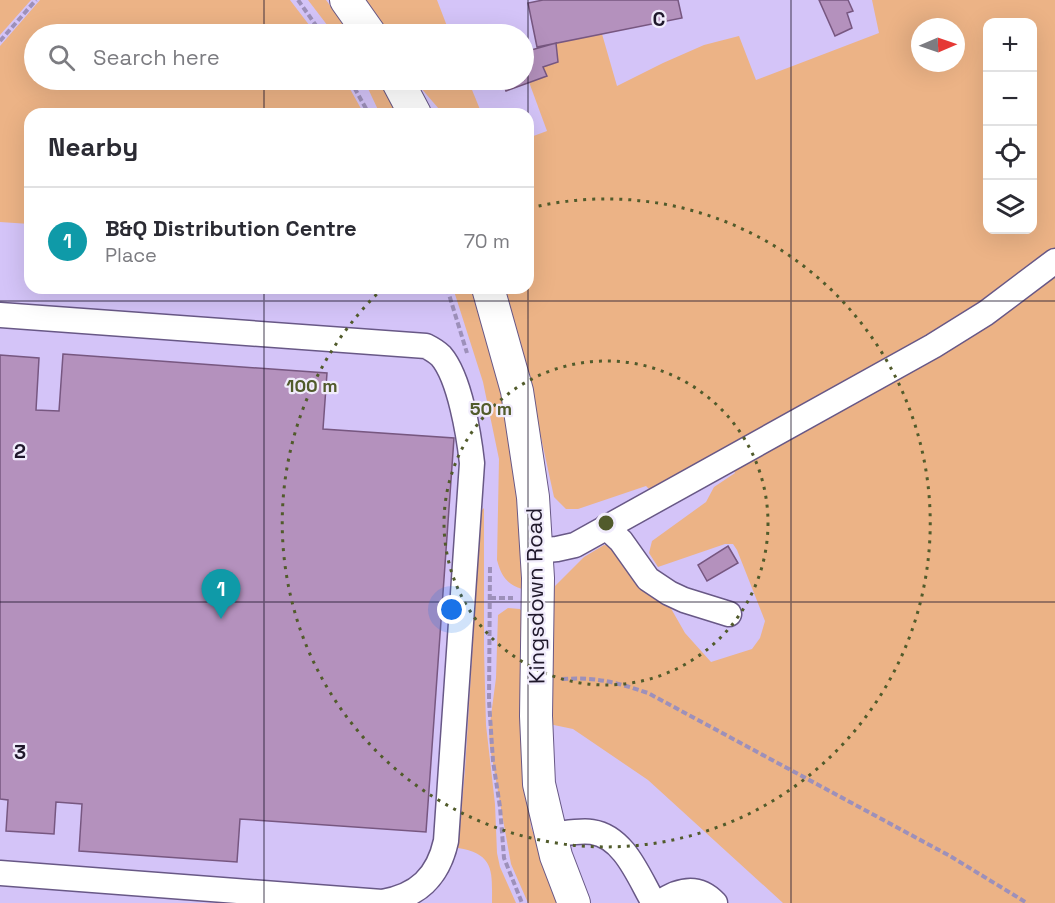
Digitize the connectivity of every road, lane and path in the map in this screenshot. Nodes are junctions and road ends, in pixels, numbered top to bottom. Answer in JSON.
{"nodes":[{"id":1,"x":36,"y":0,"type":"edge"},
{"id":2,"x":298,"y":0,"type":"edge"},
{"id":3,"x":346,"y":0,"type":"edge"},
{"id":4,"x":315,"y":24,"type":"edge"},
{"id":5,"x":363,"y":24,"type":"edge"},
{"id":6,"x":0,"y":41,"type":"edge"},
{"id":7,"x":356,"y":90,"type":"edge"},
{"id":8,"x":402,"y":90,"type":"edge"},
{"id":9,"x":366,"y":108,"type":"edge"},
{"id":10,"x":412,"y":108,"type":"edge"},
{"id":11,"x":1055,"y":261,"type":"edge"},
{"id":12,"x":490,"y":294,"type":"edge"},
{"id":13,"x":0,"y":315,"type":"edge"},
{"id":14,"x":606,"y":527,"type":"junction"},
{"id":15,"x":536,"y":551,"type":"junction"},
{"id":16,"x":490,"y":598,"type":"dead end"},
{"id":17,"x":729,"y":614,"type":"dead end"},
{"id":18,"x":536,"y":680,"type":"junction"},
{"id":19,"x":550,"y":836,"type":"junction"},
{"id":20,"x":0,"y":873,"type":"edge"},
{"id":21,"x":522,"y":903,"type":"edge"},
{"id":22,"x":574,"y":903,"type":"edge"},
{"id":23,"x":657,"y":903,"type":"edge"},
{"id":24,"x":715,"y":903,"type":"edge"},
{"id":25,"x":1027,"y":903,"type":"edge"}],
"edges":[{"from":1,"to":6,"type":"path"},
{"from":2,"to":4,"type":"path"},
{"from":3,"to":5,"type":"main road"},
{"from":7,"to":9,"type":"path"},
{"from":8,"to":10,"type":"main road"},
{"from":11,"to":14,"type":"lane"},
{"from":12,"to":15,"type":"main road","name":"Kingsdown Road"},
{"from":13,"to":20,"type":"lane"},
{"from":14,"to":15,"type":"lane"},
{"from":14,"to":17,"type":"lane"},
{"from":15,"to":18,"type":"main road","name":"Kingsdown Road"},
{"from":16,"to":21,"type":"path"},
{"from":18,"to":19,"type":"main road","name":"Kingsdown Road"},
{"from":18,"to":25,"type":"path"},
{"from":19,"to":22,"type":"main road","name":"Kingsdown Road"},
{"from":19,"to":23,"type":"lane"},
{"from":23,"to":24,"type":"lane"}]}
